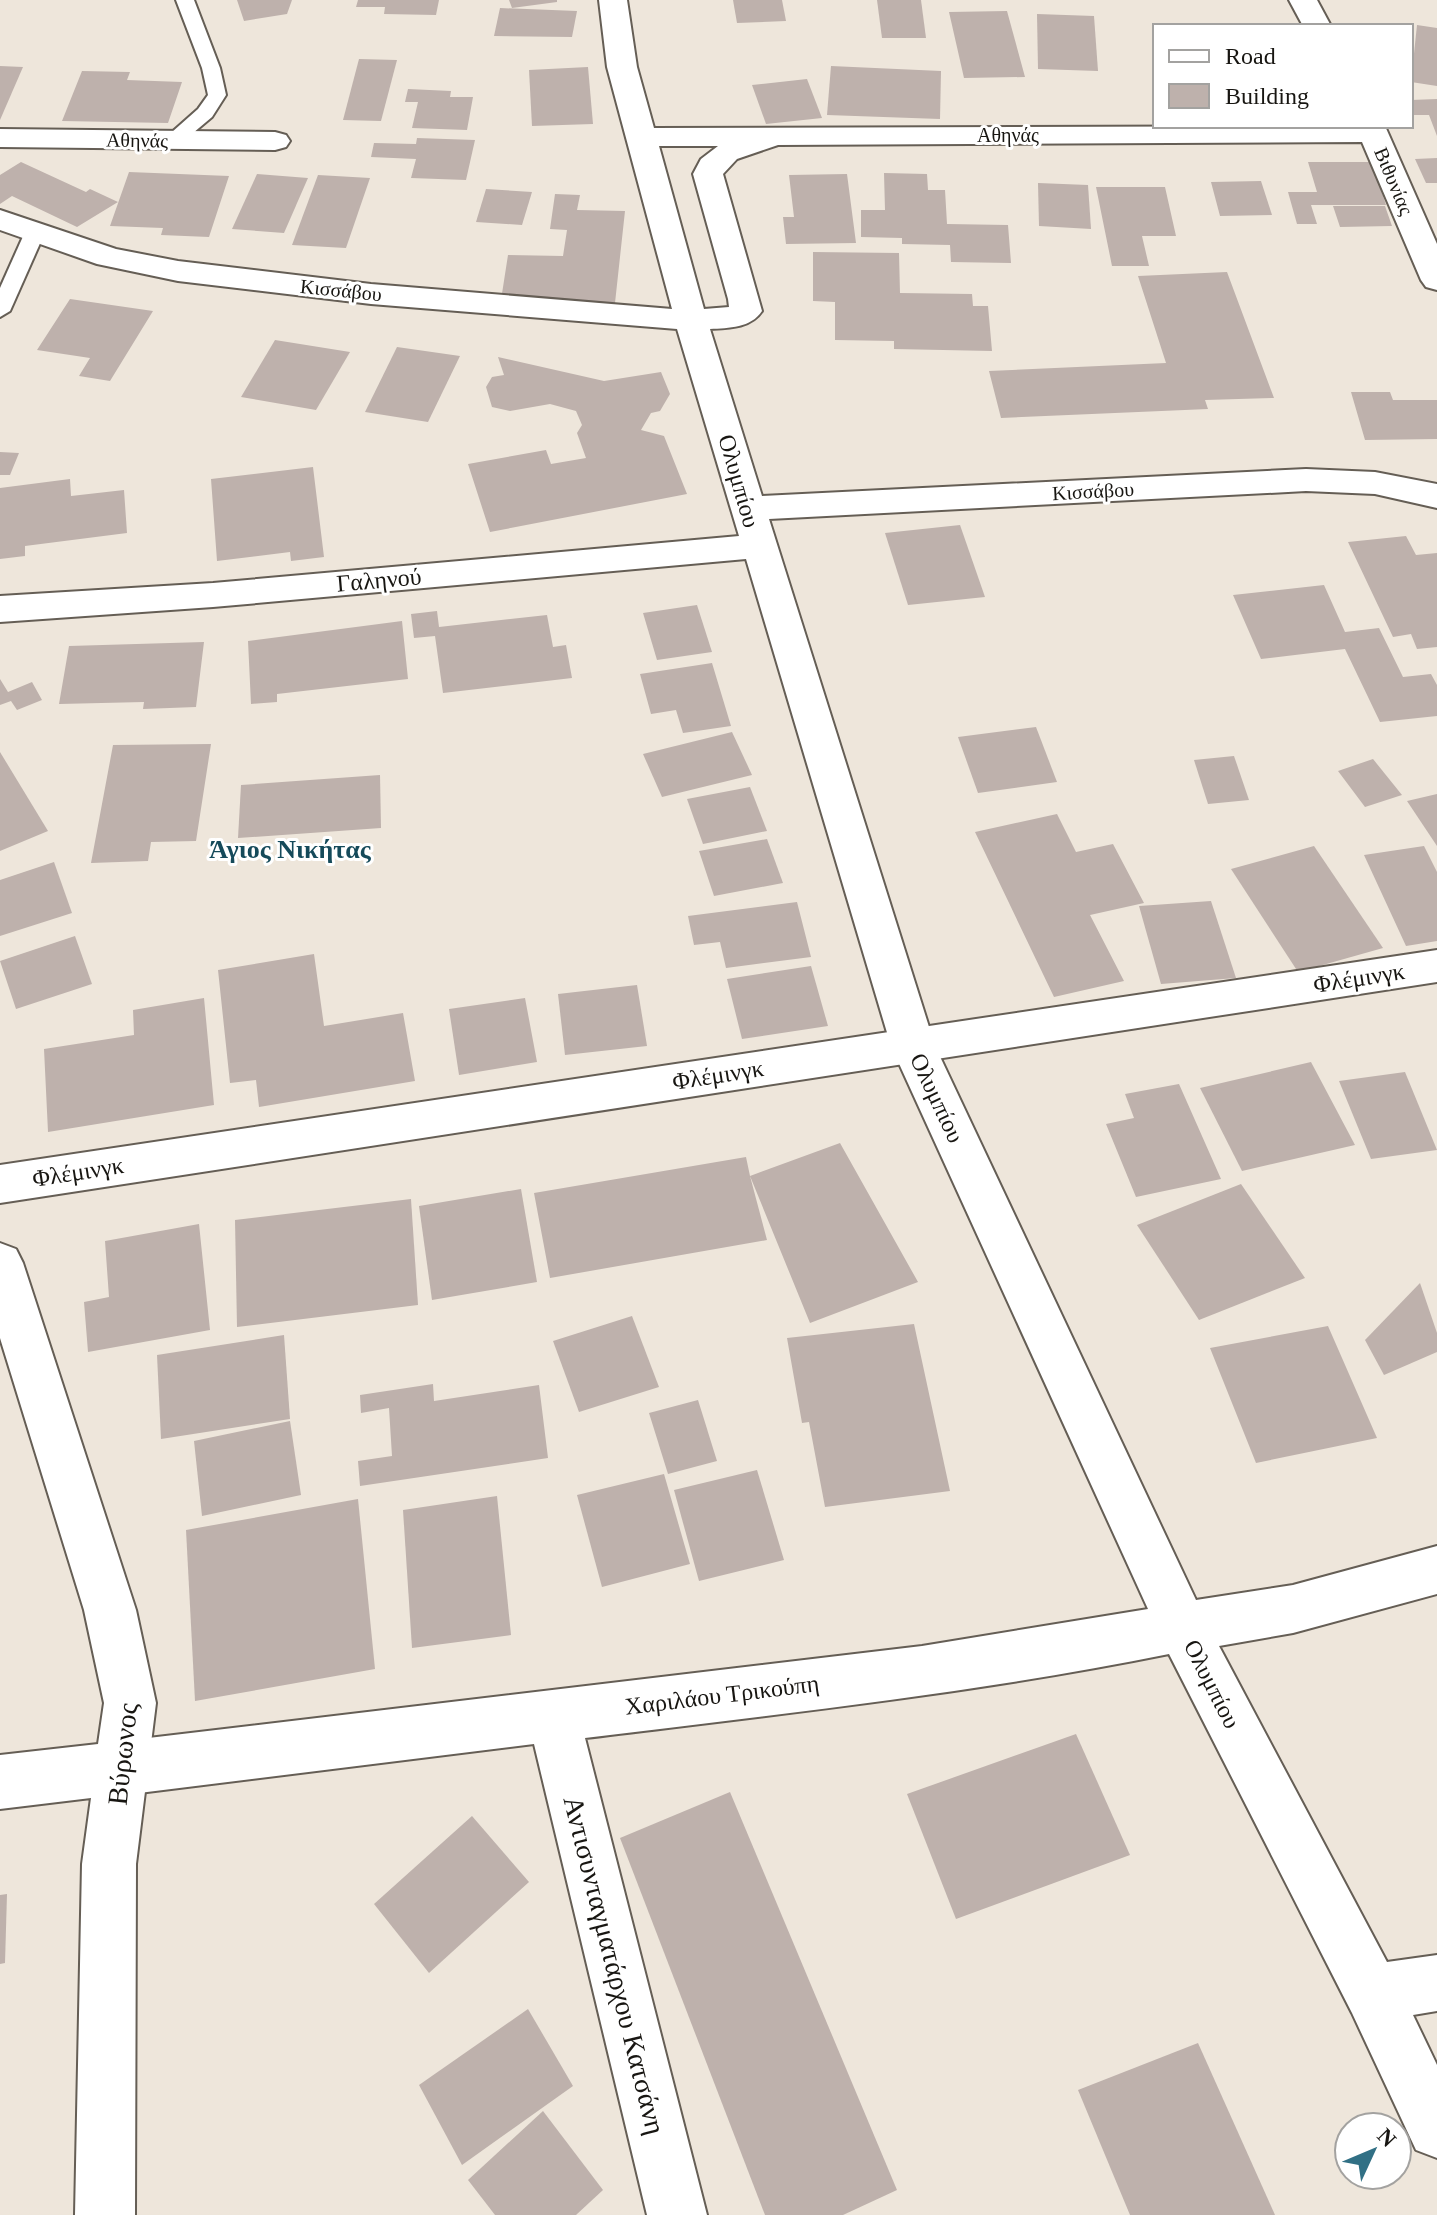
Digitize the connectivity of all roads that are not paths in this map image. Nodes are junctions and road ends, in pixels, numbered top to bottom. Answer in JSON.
{"nodes":[{"id":1,"x":185,"y":0,"type":"edge"},
{"id":2,"x":613,"y":0,"type":"edge"},
{"id":3,"x":1303,"y":0,"type":"edge"},
{"id":4,"x":1316,"y":24,"type":"edge"},
{"id":5,"x":1372,"y":130,"type":"edge"},
{"id":6,"x":776,"y":136,"type":"junction"},
{"id":7,"x":643,"y":137,"type":"junction"},
{"id":8,"x":0,"y":138,"type":"edge"},
{"id":9,"x":173,"y":140,"type":"junction"},
{"id":10,"x":275,"y":141,"type":"dead end"},
{"id":11,"x":13,"y":228,"type":"edge"},
{"id":12,"x":1436,"y":277,"type":"edge"},
{"id":13,"x":0,"y":311,"type":"edge"},
{"id":14,"x":691,"y":320,"type":"junction"},
{"id":15,"x":1437,"y":496,"type":"edge"},
{"id":16,"x":753,"y":527,"type":"junction"},
{"id":17,"x":0,"y":609,"type":"edge"},
{"id":18,"x":1437,"y":966,"type":"edge"},
{"id":19,"x":913,"y":1046,"type":"junction"},
{"id":20,"x":0,"y":1184,"type":"edge"},
{"id":21,"x":0,"y":1263,"type":"edge"},
{"id":22,"x":1437,"y":1570,"type":"edge"},
{"id":23,"x":1182,"y":1627,"type":"junction"},
{"id":24,"x":553,"y":1715,"type":"junction"},
{"id":25,"x":123,"y":1768,"type":"junction"},
{"id":26,"x":0,"y":1782,"type":"edge"},
{"id":27,"x":1437,"y":1983,"type":"edge"},
{"id":28,"x":1372,"y":1993,"type":"junction"},
{"id":29,"x":1437,"y":2129,"type":"edge"},
{"id":30,"x":105,"y":2215,"type":"edge"},
{"id":31,"x":677,"y":2215,"type":"edge"}],
"edges":[{"from":1,"to":9,"type":"lane"},
{"from":2,"to":7,"type":"street","name":"Ολυμπίου"},
{"from":3,"to":4,"type":"street"},
{"from":5,"to":6,"type":"street","name":"Αθηνάς"},
{"from":5,"to":12,"type":"street","name":"Βιθυνίας"},
{"from":6,"to":7,"type":"street","name":"Αθηνάς"},
{"from":6,"to":14,"type":"street","name":"Κισσάβου"},
{"from":7,"to":14,"type":"street","name":"Ολυμπίου"},
{"from":8,"to":9,"type":"street","name":"Αθηνάς"},
{"from":9,"to":10,"type":"street","name":"Αθηνάς"},
{"from":11,"to":13,"type":"lane"},
{"from":11,"to":14,"type":"street","name":"Κισσάβου"},
{"from":14,"to":16,"type":"street","name":"Ολυμπίου"},
{"from":15,"to":16,"type":"street","name":"Κισσάβου"},
{"from":16,"to":17,"type":"street","name":"Γαληνού"},
{"from":16,"to":19,"type":"street","name":"Ολυμπίου"},
{"from":18,"to":19,"type":"street","name":"Φλέμινγκ"},
{"from":19,"to":20,"type":"street","name":"Φλέμινγκ"},
{"from":19,"to":23,"type":"street","name":"Ολυμπίου"},
{"from":21,"to":25,"type":"street","name":"Βύρωνος"},
{"from":22,"to":23,"type":"street","name":"Χαριλάου Τρικούπη"},
{"from":23,"to":24,"type":"street","name":"Χαριλάου Τρικούπη"},
{"from":23,"to":28,"type":"street","name":"Ολυμπίου"},
{"from":24,"to":25,"type":"street","name":"Χαριλάου Τρικούπη"},
{"from":24,"to":31,"type":"street","name":"Αντισυνταγματάρχου Κατσάνη"},
{"from":25,"to":26,"type":"street","name":"Χαριλάου Τρικούπη"},
{"from":25,"to":30,"type":"street","name":"Βύρωνος"},
{"from":27,"to":28,"type":"street"},
{"from":28,"to":29,"type":"street","name":"Ολυμπίου"}]}
